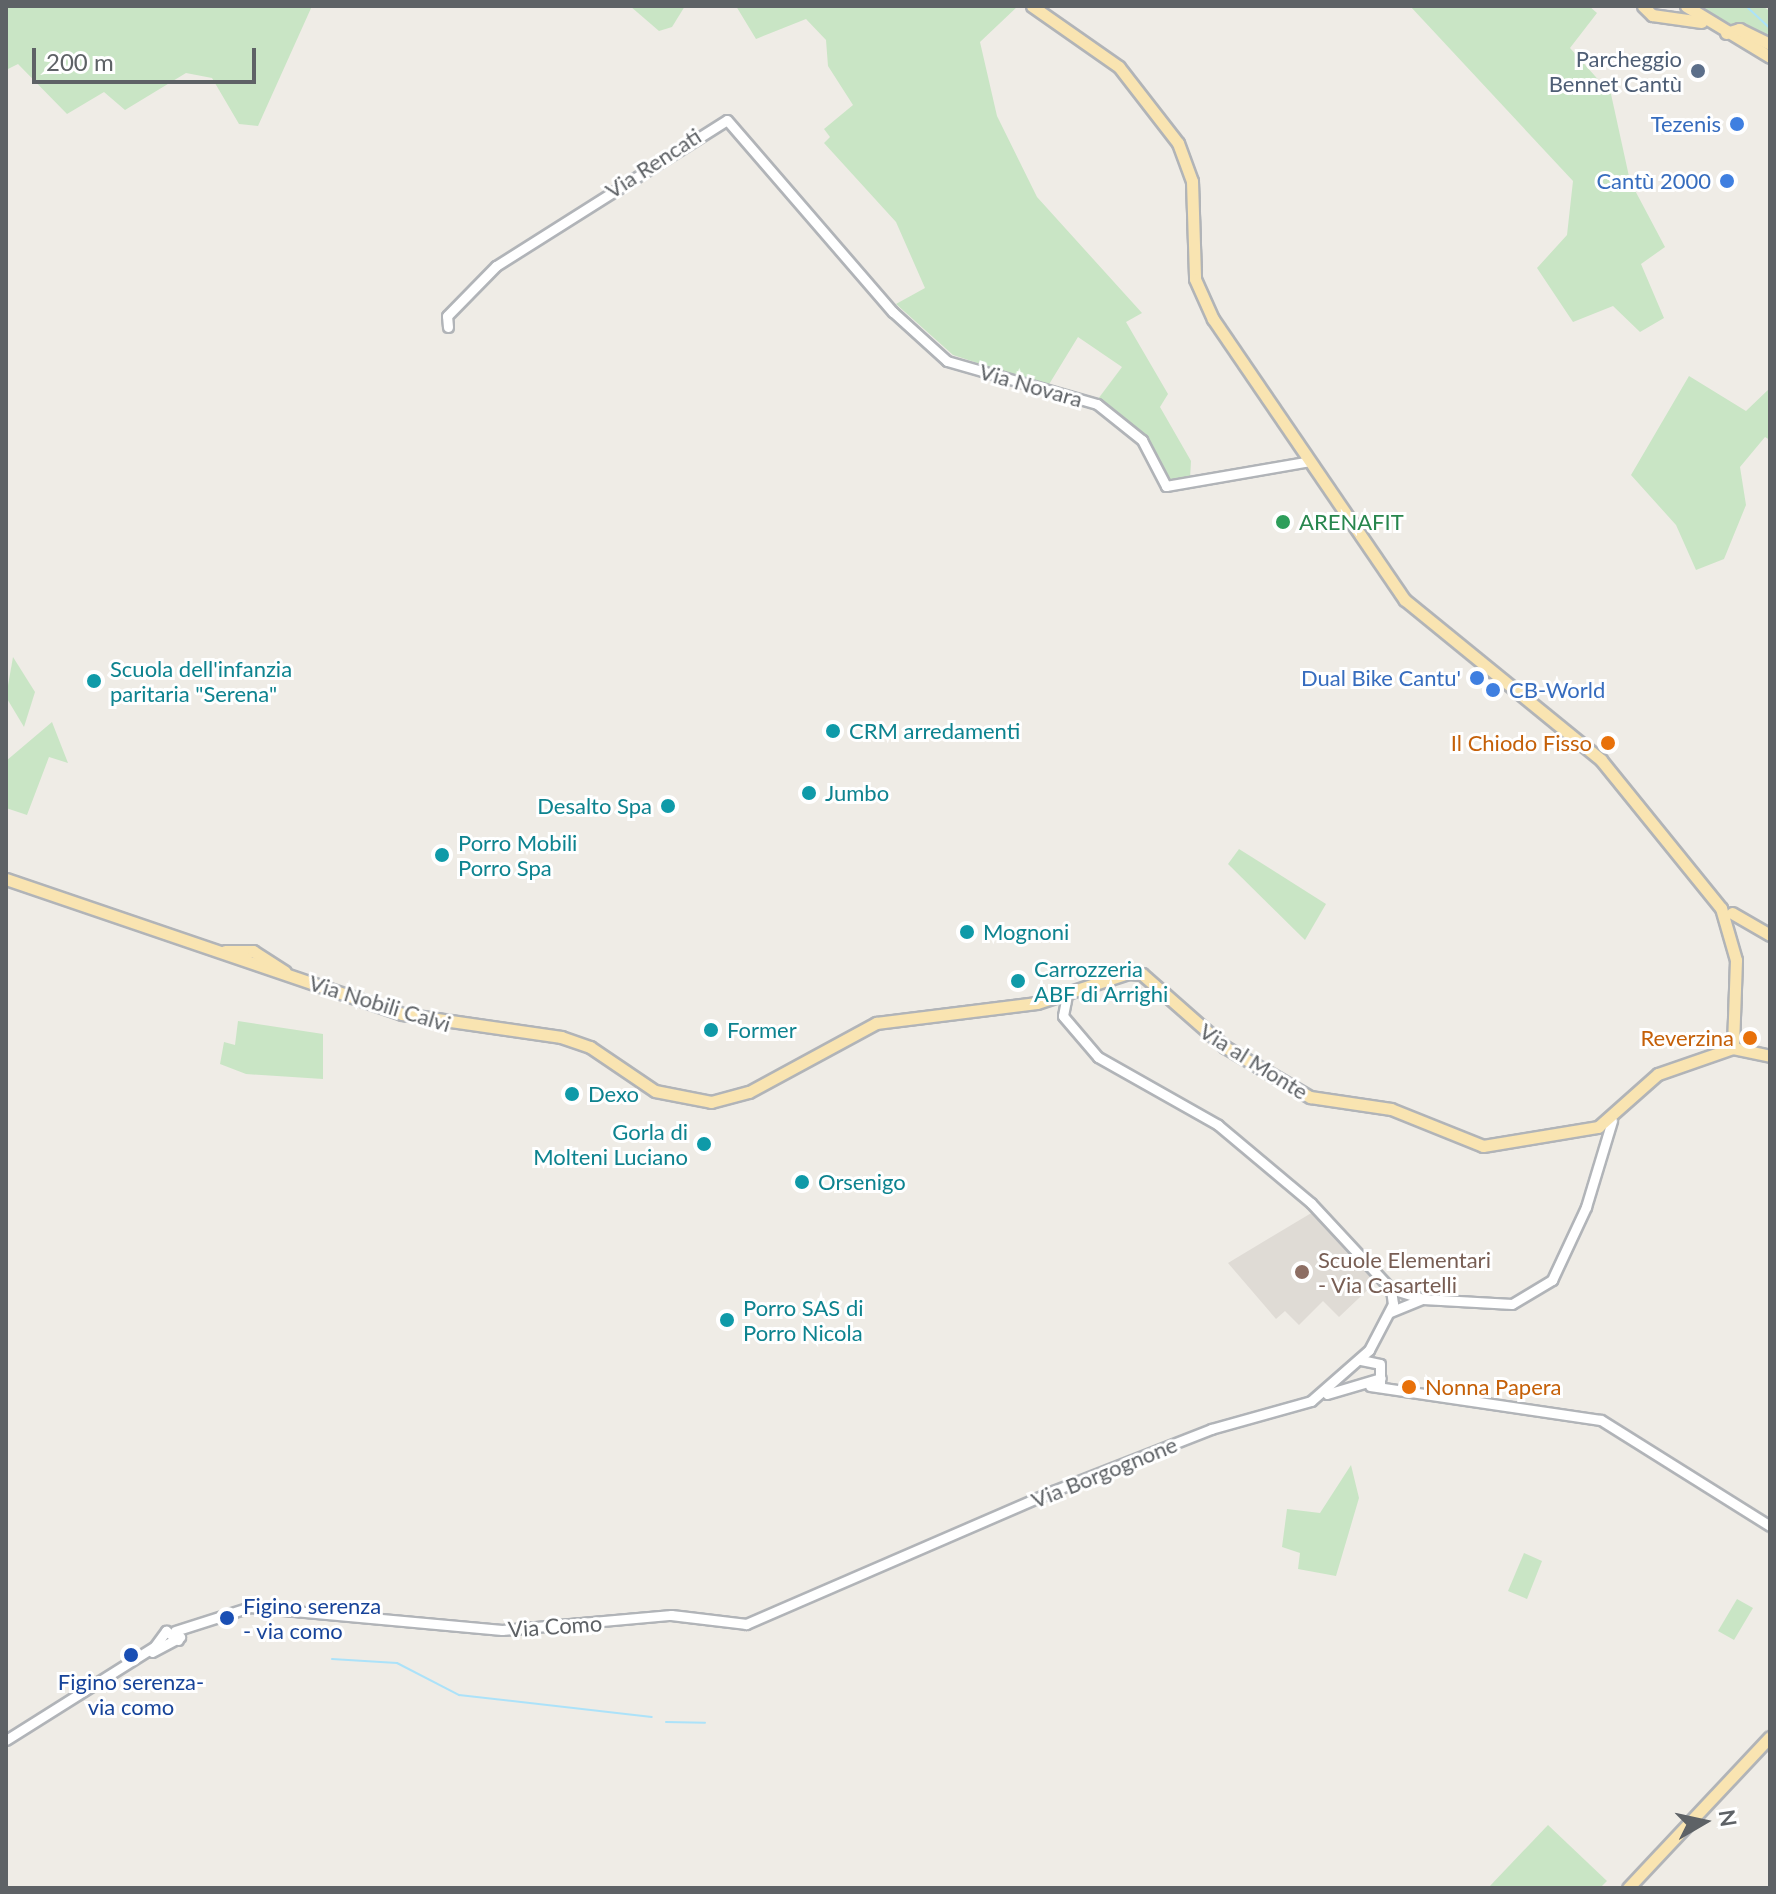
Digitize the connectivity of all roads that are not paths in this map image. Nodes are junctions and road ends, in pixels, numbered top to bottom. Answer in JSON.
{"nodes":[{"id":1,"x":1032,"y":6,"type":"edge"},
{"id":2,"x":1643,"y":6,"type":"edge"},
{"id":3,"x":1686,"y":6,"type":"edge"},
{"id":4,"x":1668,"y":10,"type":"edge"},
{"id":5,"x":1707,"y":23,"type":"junction"},
{"id":6,"x":1726,"y":33,"type":"junction"},
{"id":7,"x":1770,"y":44,"type":"edge"},
{"id":8,"x":1748,"y":45,"type":"junction"},
{"id":9,"x":1770,"y":57,"type":"edge"},
{"id":10,"x":1770,"y":63,"type":"edge"},
{"id":11,"x":448,"y":327,"type":"dead end"},
{"id":12,"x":947,"y":361,"type":"joint"},
{"id":13,"x":1310,"y":461,"type":"junction"},
{"id":14,"x":6,"y":879,"type":"edge"},
{"id":15,"x":1726,"y":910,"type":"junction"},
{"id":16,"x":1770,"y":935,"type":"edge"},
{"id":17,"x":1142,"y":974,"type":"joint"},
{"id":18,"x":1067,"y":995,"type":"junction"},
{"id":19,"x":1037,"y":1003,"type":"junction"},
{"id":20,"x":1061,"y":1012,"type":"junction"},
{"id":21,"x":1733,"y":1048,"type":"junction"},
{"id":22,"x":1770,"y":1056,"type":"edge"},
{"id":23,"x":1602,"y":1130,"type":"junction"},
{"id":24,"x":1391,"y":1289,"type":"junction"},
{"id":25,"x":1423,"y":1299,"type":"junction"},
{"id":26,"x":1390,"y":1312,"type":"junction"},
{"id":27,"x":1377,"y":1336,"type":"junction"},
{"id":28,"x":1378,"y":1361,"type":"junction"},
{"id":29,"x":1358,"y":1363,"type":"junction"},
{"id":30,"x":1381,"y":1378,"type":"junction"},
{"id":31,"x":1368,"y":1386,"type":"junction"},
{"id":32,"x":1385,"y":1393,"type":"junction"},
{"id":33,"x":1324,"y":1395,"type":"junction"},
{"id":34,"x":1770,"y":1526,"type":"edge"},
{"id":35,"x":890,"y":1567,"type":"joint"},
{"id":36,"x":1770,"y":1737,"type":"edge"},
{"id":37,"x":6,"y":1740,"type":"edge"},
{"id":38,"x":1628,"y":1888,"type":"edge"}],
"edges":[{"from":1,"to":13,"type":"main road"},
{"from":2,"to":4,"type":"main road"},
{"from":3,"to":5,"type":"main road"},
{"from":4,"to":5,"type":"main road"},
{"from":5,"to":6,"type":"main road"},
{"from":6,"to":7,"type":"main road"},
{"from":6,"to":8,"type":"main road"},
{"from":8,"to":9,"type":"main road"},
{"from":8,"to":10,"type":"main road"},
{"from":11,"to":12,"type":"street","name":"Via Rencati"},
{"from":12,"to":13,"type":"street","name":"Via Novara"},
{"from":13,"to":15,"type":"main road"},
{"from":14,"to":19,"type":"main road","name":"Via Nobili Calvi"},
{"from":15,"to":16,"type":"main road"},
{"from":15,"to":21,"type":"main road"},
{"from":17,"to":18,"type":"main road","name":"Via Nobili Calvi"},
{"from":17,"to":23,"type":"main road","name":"Via al Monte"},
{"from":18,"to":19,"type":"main road","name":"Via Nobili Calvi"},
{"from":18,"to":20,"type":"street"},
{"from":19,"to":20,"type":"street"},
{"from":20,"to":24,"type":"street"},
{"from":21,"to":22,"type":"main road"},
{"from":21,"to":23,"type":"main road","name":"Via al Monte"},
{"from":23,"to":25,"type":"street"},
{"from":24,"to":25,"type":"street"},
{"from":24,"to":26,"type":"street"},
{"from":25,"to":26,"type":"street"},
{"from":26,"to":27,"type":"street","name":"Via Borgognone"},
{"from":27,"to":28,"type":"street"},
{"from":27,"to":29,"type":"street","name":"Via Borgognone"},
{"from":28,"to":29,"type":"street"},
{"from":28,"to":30,"type":"street"},
{"from":29,"to":31,"type":"street"},
{"from":29,"to":33,"type":"street","name":"Via Borgognone"},
{"from":30,"to":31,"type":"street"},
{"from":30,"to":32,"type":"street"},
{"from":31,"to":32,"type":"street"},
{"from":31,"to":33,"type":"street","name":"Via Borgognone"},
{"from":32,"to":34,"type":"street"},
{"from":33,"to":35,"type":"street","name":"Via Borgognone"},
{"from":35,"to":37,"type":"street","name":"Via Como"},
{"from":36,"to":38,"type":"main road"}]}
